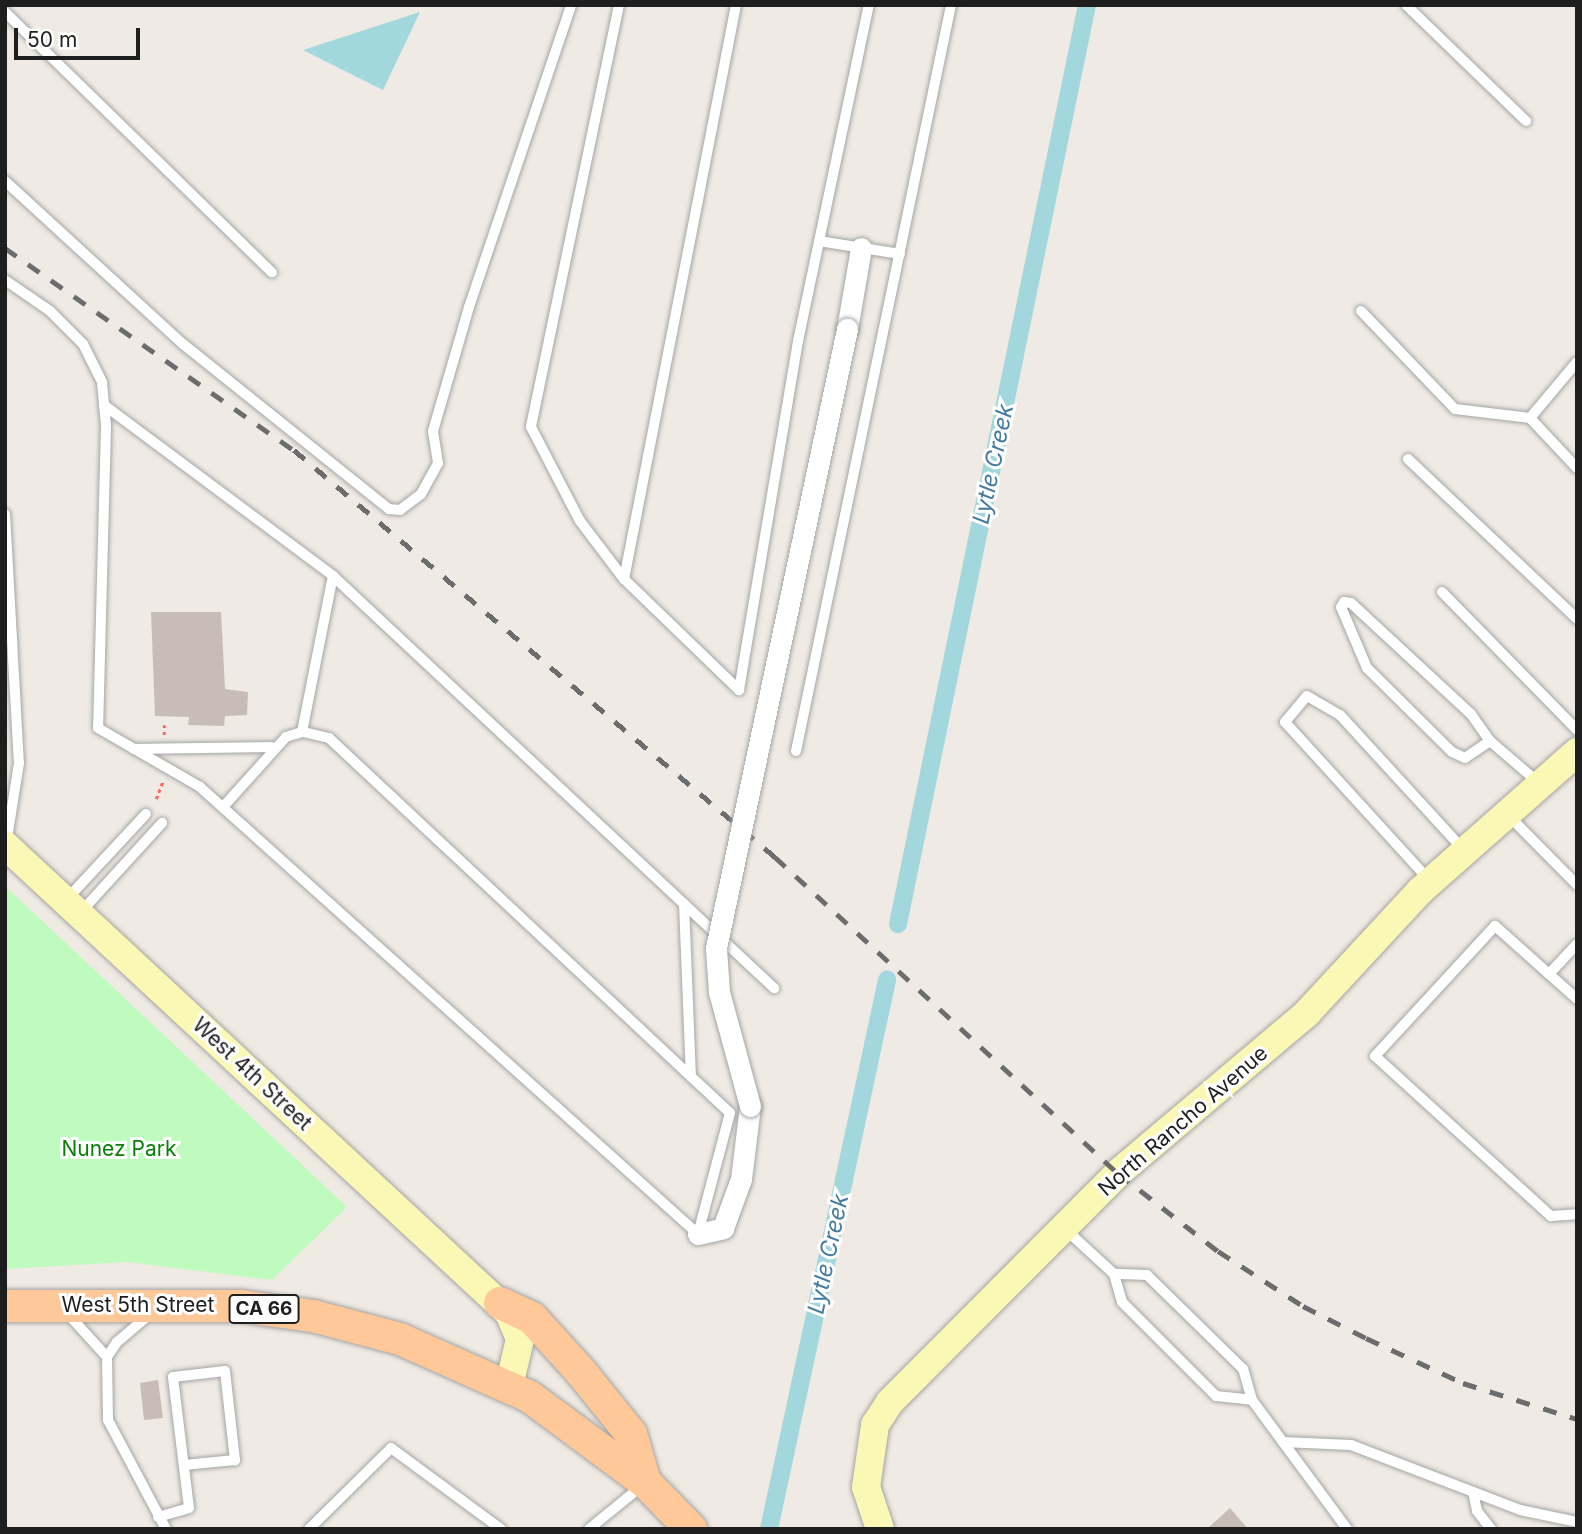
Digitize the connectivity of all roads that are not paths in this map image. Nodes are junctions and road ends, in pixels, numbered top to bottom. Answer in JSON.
{"nodes":[{"id":1,"x":572,"y":5,"type":"edge"},
{"id":2,"x":618,"y":5,"type":"edge"},
{"id":3,"x":736,"y":5,"type":"edge"},
{"id":4,"x":869,"y":5,"type":"edge"},
{"id":5,"x":951,"y":5,"type":"edge"},
{"id":6,"x":1406,"y":5,"type":"edge"},
{"id":7,"x":5,"y":12,"type":"edge"},
{"id":8,"x":1526,"y":121,"type":"dead end"},
{"id":9,"x":5,"y":181,"type":"edge"},
{"id":10,"x":819,"y":241,"type":"junction"},
{"id":11,"x":862,"y":248,"type":"junction"},
{"id":12,"x":900,"y":254,"type":"junction"},
{"id":13,"x":272,"y":273,"type":"dead end"},
{"id":14,"x":5,"y":280,"type":"edge"},
{"id":15,"x":1361,"y":311,"type":"dead end"},
{"id":16,"x":1577,"y":362,"type":"edge"},
{"id":17,"x":104,"y":405,"type":"junction"},
{"id":18,"x":1530,"y":418,"type":"junction"},
{"id":19,"x":1408,"y":459,"type":"dead end"},
{"id":20,"x":1577,"y":468,"type":"edge"},
{"id":21,"x":5,"y":514,"type":"edge"},
{"id":22,"x":333,"y":576,"type":"junction"},
{"id":23,"x":624,"y":579,"type":"junction"},
{"id":24,"x":1442,"y":592,"type":"dead end"},
{"id":25,"x":1577,"y":619,"type":"edge"},
{"id":26,"x":1577,"y":730,"type":"edge"},
{"id":27,"x":302,"y":732,"type":"junction"},
{"id":28,"x":1490,"y":741,"type":"junction"},
{"id":29,"x":271,"y":747,"type":"junction"},
{"id":30,"x":134,"y":749,"type":"junction"},
{"id":31,"x":796,"y":751,"type":"dead end"},
{"id":32,"x":1577,"y":752,"type":"edge"},
{"id":33,"x":1540,"y":784,"type":"junction"},
{"id":34,"x":223,"y":807,"type":"junction"},
{"id":35,"x":146,"y":814,"type":"dead end"},
{"id":36,"x":1493,"y":818,"type":"junction"},
{"id":37,"x":162,"y":823,"type":"dead end"},
{"id":38,"x":6,"y":845,"type":"edge"},
{"id":39,"x":1465,"y":851,"type":"junction"},
{"id":40,"x":1431,"y":882,"type":"junction"},
{"id":41,"x":1577,"y":885,"type":"edge"},
{"id":42,"x":684,"y":904,"type":"junction"},
{"id":43,"x":72,"y":907,"type":"junction"},
{"id":44,"x":1577,"y":944,"type":"edge"},
{"id":45,"x":1549,"y":974,"type":"junction"},
{"id":46,"x":774,"y":988,"type":"dead end"},
{"id":47,"x":1577,"y":999,"type":"edge"},
{"id":48,"x":691,"y":1077,"type":"junction"},
{"id":49,"x":1577,"y":1214,"type":"edge"},
{"id":50,"x":1064,"y":1228,"type":"junction"},
{"id":51,"x":698,"y":1234,"type":"junction"},
{"id":52,"x":1114,"y":1274,"type":"junction"},
{"id":53,"x":167,"y":1303,"type":"junction"},
{"id":54,"x":499,"y":1303,"type":"junction"},
{"id":55,"x":58,"y":1305,"type":"junction"},
{"id":56,"x":5,"y":1306,"type":"edge"},
{"id":57,"x":107,"y":1357,"type":"junction"},
{"id":58,"x":509,"y":1386,"type":"junction"},
{"id":59,"x":1252,"y":1400,"type":"junction"},
{"id":60,"x":1283,"y":1443,"type":"junction"},
{"id":61,"x":184,"y":1465,"type":"junction"},
{"id":62,"x":645,"y":1482,"type":"junction"},
{"id":63,"x":1473,"y":1492,"type":"junction"},
{"id":64,"x":158,"y":1517,"type":"junction"},
{"id":65,"x":1577,"y":1522,"type":"edge"},
{"id":66,"x":166,"y":1529,"type":"edge"},
{"id":67,"x":309,"y":1529,"type":"edge"},
{"id":68,"x":501,"y":1529,"type":"edge"},
{"id":69,"x":589,"y":1529,"type":"edge"},
{"id":70,"x":691,"y":1529,"type":"edge"},
{"id":71,"x":880,"y":1529,"type":"edge"},
{"id":72,"x":1347,"y":1529,"type":"edge"},
{"id":73,"x":1491,"y":1529,"type":"edge"}],
"edges":[{"from":1,"to":9,"type":"lane"},
{"from":2,"to":23,"type":"lane"},
{"from":3,"to":23,"type":"lane"},
{"from":4,"to":10,"type":"lane"},
{"from":5,"to":12,"type":"lane"},
{"from":6,"to":8,"type":"lane"},
{"from":7,"to":13,"type":"lane"},
{"from":10,"to":11,"type":"lane"},
{"from":10,"to":23,"type":"lane"},
{"from":11,"to":12,"type":"lane"},
{"from":11,"to":51,"type":"street","bridge":true},
{"from":12,"to":31,"type":"lane"},
{"from":14,"to":17,"type":"lane"},
{"from":15,"to":18,"type":"lane"},
{"from":16,"to":18,"type":"lane"},
{"from":17,"to":22,"type":"lane"},
{"from":17,"to":30,"type":"lane"},
{"from":18,"to":20,"type":"lane"},
{"from":19,"to":25,"type":"lane"},
{"from":21,"to":38,"type":"lane"},
{"from":22,"to":27,"type":"lane"},
{"from":22,"to":42,"type":"lane"},
{"from":24,"to":26,"type":"lane"},
{"from":27,"to":29,"type":"lane"},
{"from":27,"to":48,"type":"lane"},
{"from":28,"to":28,"type":"lane"},
{"from":28,"to":33,"type":"lane"},
{"from":29,"to":30,"type":"lane"},
{"from":29,"to":34,"type":"lane"},
{"from":30,"to":34,"type":"lane"},
{"from":32,"to":33,"type":"street","name":"North Rancho Avenue"},
{"from":33,"to":36,"type":"street","name":"North Rancho Avenue"},
{"from":34,"to":51,"type":"lane"},
{"from":35,"to":43,"type":"lane"},
{"from":36,"to":39,"type":"street","name":"North Rancho Avenue"},
{"from":36,"to":41,"type":"lane"},
{"from":37,"to":43,"type":"lane"},
{"from":38,"to":43,"type":"street","name":"West 4th Street"},
{"from":39,"to":40,"type":"street","name":"North Rancho Avenue"},
{"from":39,"to":40,"type":"lane"},
{"from":40,"to":50,"type":"street","name":"North Rancho Avenue"},
{"from":42,"to":46,"type":"lane"},
{"from":42,"to":48,"type":"lane"},
{"from":43,"to":54,"type":"street","name":"West 4th Street"},
{"from":44,"to":45,"type":"lane"},
{"from":45,"to":47,"type":"lane"},
{"from":45,"to":49,"type":"lane"},
{"from":48,"to":51,"type":"lane"},
{"from":50,"to":52,"type":"lane"},
{"from":50,"to":71,"type":"street","name":"North Rancho Avenue"},
{"from":52,"to":59,"type":"lane"},
{"from":52,"to":59,"type":"lane"},
{"from":53,"to":55,"type":"main road","name":"West 5th Street","number":"CA 66"},
{"from":53,"to":57,"type":"lane"},
{"from":53,"to":58,"type":"main road","name":"West 5th Street","number":"CA 66"},
{"from":54,"to":58,"type":"street","name":"West 4th Street"},
{"from":54,"to":62,"type":"main road"},
{"from":55,"to":56,"type":"main road","name":"West 5th Street","number":"CA 66"},
{"from":55,"to":57,"type":"lane"},
{"from":57,"to":64,"type":"lane"},
{"from":58,"to":62,"type":"main road","number":"CA 66"},
{"from":59,"to":60,"type":"lane"},
{"from":60,"to":63,"type":"lane"},
{"from":60,"to":72,"type":"lane"},
{"from":61,"to":61,"type":"lane"},
{"from":61,"to":64,"type":"lane"},
{"from":62,"to":69,"type":"lane"},
{"from":62,"to":70,"type":"main road","number":"CA 66"},
{"from":63,"to":65,"type":"lane"},
{"from":63,"to":73,"type":"lane"},
{"from":64,"to":66,"type":"lane"},
{"from":67,"to":68,"type":"lane"}]}
